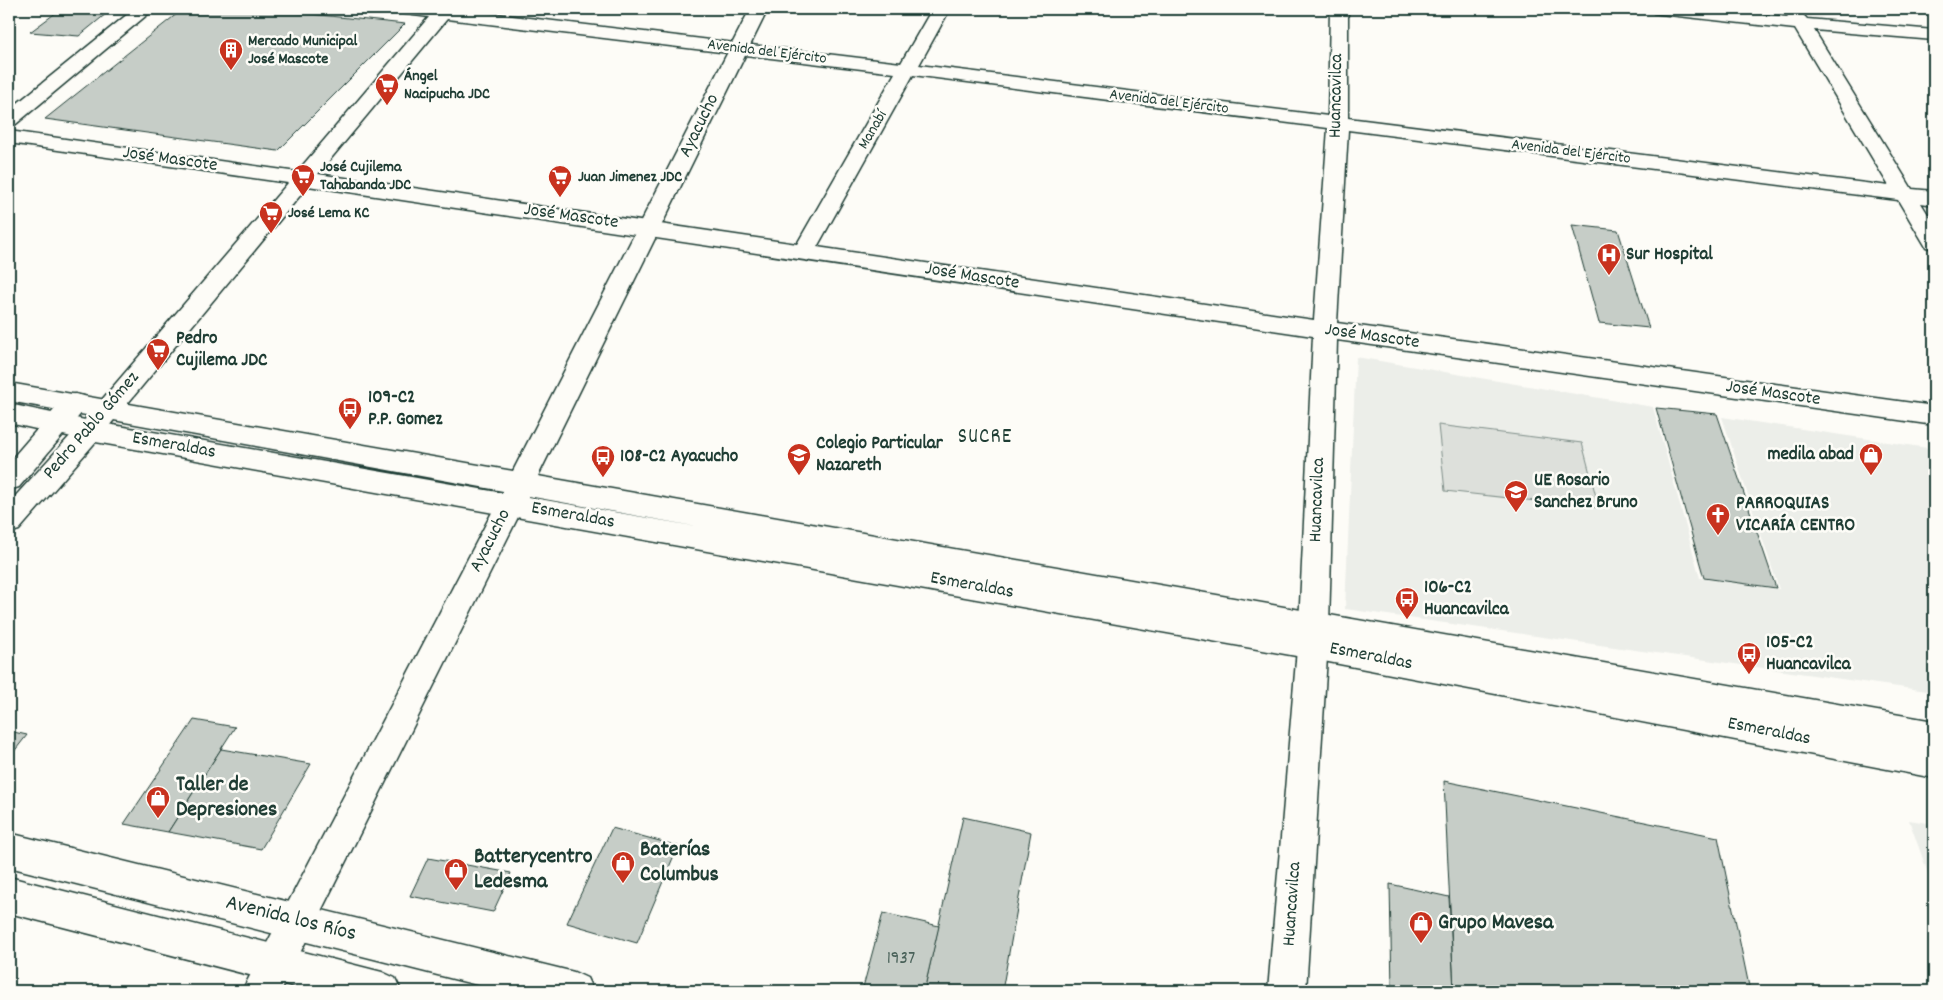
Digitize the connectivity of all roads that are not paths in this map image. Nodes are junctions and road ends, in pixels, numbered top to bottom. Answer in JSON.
{"nodes":[{"id":1,"x":145,"y":9,"type":"edge"},
{"id":2,"x":404,"y":9,"type":"edge"},
{"id":3,"x":758,"y":9,"type":"edge"},
{"id":4,"x":941,"y":9,"type":"edge"},
{"id":5,"x":1339,"y":9,"type":"edge"},
{"id":6,"x":1660,"y":9,"type":"edge"},
{"id":7,"x":444,"y":11,"type":"edge"},
{"id":8,"x":1796,"y":16,"type":"edge"},
{"id":9,"x":1934,"y":34,"type":"edge"},
{"id":10,"x":738,"y":49,"type":"junction"},
{"id":11,"x":907,"y":69,"type":"junction"},
{"id":12,"x":9,"y":120,"type":"edge"},
{"id":13,"x":1338,"y":122,"type":"junction"},
{"id":14,"x":9,"y":137,"type":"edge"},
{"id":15,"x":304,"y":178,"type":"junction"},
{"id":16,"x":1906,"y":194,"type":"junction"},
{"id":17,"x":1934,"y":198,"type":"edge"},
{"id":18,"x":649,"y":229,"type":"junction"},
{"id":19,"x":1934,"y":242,"type":"edge"},
{"id":20,"x":804,"y":251,"type":"junction"},
{"id":21,"x":1325,"y":330,"type":"junction"},
{"id":22,"x":9,"y":392,"type":"edge"},
{"id":23,"x":107,"y":409,"type":"junction"},
{"id":24,"x":66,"y":413,"type":"junction"},
{"id":25,"x":9,"y":414,"type":"edge"},
{"id":26,"x":1934,"y":416,"type":"edge"},
{"id":27,"x":90,"y":431,"type":"junction"},
{"id":28,"x":9,"y":480,"type":"edge"},
{"id":29,"x":516,"y":494,"type":"junction"},
{"id":30,"x":9,"y":522,"type":"edge"},
{"id":31,"x":1313,"y":636,"type":"junction"},
{"id":32,"x":1934,"y":736,"type":"edge"},
{"id":33,"x":1934,"y":763,"type":"edge"},
{"id":34,"x":9,"y":850,"type":"edge"},
{"id":35,"x":9,"y":895,"type":"edge"},
{"id":36,"x":296,"y":920,"type":"junction"},
{"id":37,"x":268,"y":977,"type":"edge"},
{"id":38,"x":382,"y":991,"type":"edge"},
{"id":39,"x":574,"y":991,"type":"edge"},
{"id":40,"x":1287,"y":991,"type":"edge"}],
"edges":[{"from":1,"to":12,"type":"street"},
{"from":2,"to":7,"type":"street","name":"Avenida del Ejército"},
{"from":3,"to":10,"type":"street","name":"Ayacucho"},
{"from":4,"to":11,"type":"street","name":"Manabí"},
{"from":5,"to":13,"type":"street","name":"Huancavilca"},
{"from":6,"to":8,"type":"street"},
{"from":7,"to":10,"type":"street","name":"Avenida del Ejército"},
{"from":7,"to":15,"type":"street","name":"Pedro Pablo Gómez"},
{"from":8,"to":9,"type":"street"},
{"from":8,"to":16,"type":"street"},
{"from":10,"to":11,"type":"street","name":"Avenida del Ejército"},
{"from":10,"to":18,"type":"street","name":"Ayacucho"},
{"from":11,"to":13,"type":"street","name":"Avenida del Ejército"},
{"from":11,"to":20,"type":"street","name":"Manabí"},
{"from":13,"to":16,"type":"street","name":"Avenida del Ejército"},
{"from":13,"to":21,"type":"street","name":"Huancavilca"},
{"from":14,"to":15,"type":"street","name":"José Mascote"},
{"from":15,"to":18,"type":"street","name":"José Mascote"},
{"from":15,"to":23,"type":"street","name":"Pedro Pablo Gómez"},
{"from":16,"to":17,"type":"street","name":"Avenida del Ejército"},
{"from":16,"to":19,"type":"street"},
{"from":18,"to":20,"type":"street","name":"José Mascote"},
{"from":18,"to":29,"type":"street","name":"Ayacucho"},
{"from":20,"to":21,"type":"street","name":"José Mascote"},
{"from":21,"to":26,"type":"street","name":"José Mascote"},
{"from":21,"to":31,"type":"street","name":"Huancavilca"},
{"from":22,"to":24,"type":"street","name":"Esmeraldas"},
{"from":23,"to":24,"type":"street","name":"Esmeraldas"},
{"from":23,"to":27,"type":"street","name":"Pedro Pablo Gómez"},
{"from":23,"to":29,"type":"street","name":"Esmeraldas"},
{"from":24,"to":25,"type":"street","name":"Esmeraldas"},
{"from":24,"to":27,"type":"street","name":"Esmeraldas"},
{"from":24,"to":28,"type":"street","name":"Pedro Pablo Gómez"},
{"from":27,"to":29,"type":"street","name":"Esmeraldas"},
{"from":27,"to":30,"type":"street","name":"Pedro Pablo Gómez"},
{"from":29,"to":31,"type":"street","name":"Esmeraldas"},
{"from":29,"to":36,"type":"street","name":"Ayacucho"},
{"from":31,"to":32,"type":"street","name":"Esmeraldas"},
{"from":31,"to":33,"type":"street","name":"Esmeraldas"},
{"from":31,"to":40,"type":"street","name":"Huancavilca"},
{"from":34,"to":36,"type":"street","name":"Avenida los Ríos"},
{"from":35,"to":37,"type":"street"},
{"from":36,"to":37,"type":"street","name":"Ayacucho"},
{"from":36,"to":39,"type":"street","name":"Avenida los Ríos"},
{"from":37,"to":38,"type":"street"}]}
